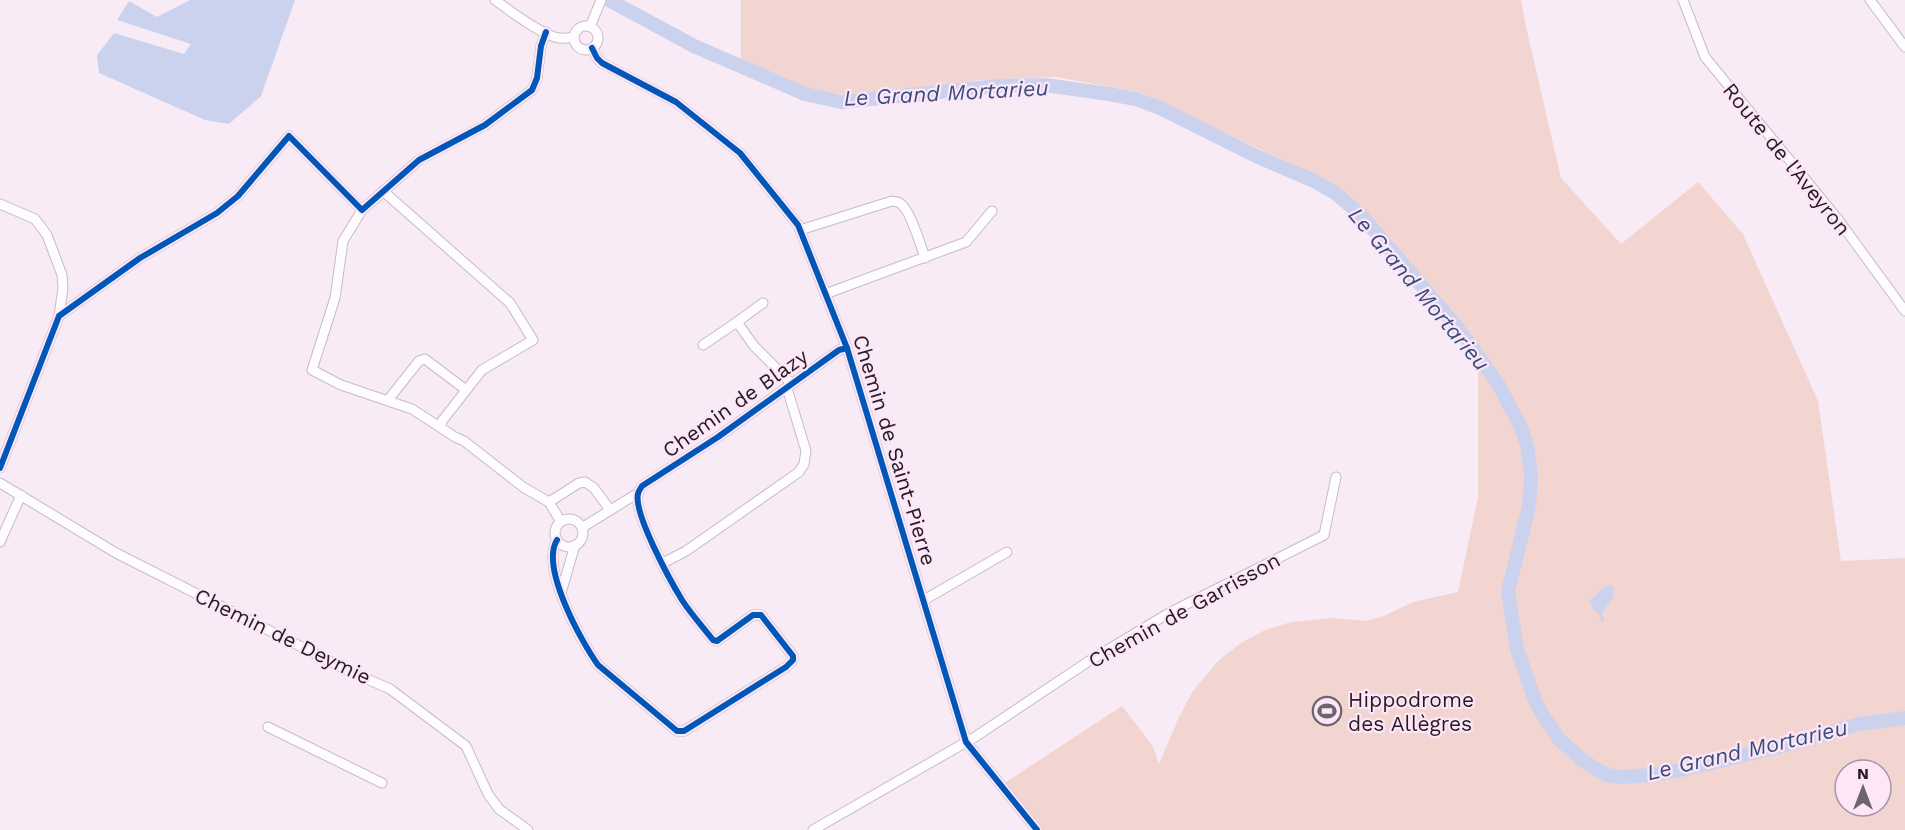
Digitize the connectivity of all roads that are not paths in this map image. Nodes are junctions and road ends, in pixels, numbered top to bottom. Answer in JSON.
{"nodes":[{"id":1,"x":495,"y":0,"type":"edge"},
{"id":2,"x":601,"y":0,"type":"edge"},
{"id":3,"x":1683,"y":0,"type":"edge"},
{"id":4,"x":1870,"y":0,"type":"edge"},
{"id":5,"x":590,"y":27,"type":"junction"},
{"id":6,"x":546,"y":32,"type":"junction"},
{"id":7,"x":574,"y":38,"type":"junction"},
{"id":8,"x":1905,"y":47,"type":"edge"},
{"id":9,"x":592,"y":48,"type":"junction"},
{"id":10,"x":383,"y":191,"type":"junction"},
{"id":11,"x":0,"y":204,"type":"edge"},
{"id":12,"x":362,"y":210,"type":"junction"},
{"id":13,"x":992,"y":211,"type":"dead end"},
{"id":14,"x":800,"y":230,"type":"junction"},
{"id":15,"x":925,"y":258,"type":"junction"},
{"id":16,"x":825,"y":294,"type":"junction"},
{"id":17,"x":763,"y":303,"type":"dead end"},
{"id":18,"x":1905,"y":311,"type":"edge"},
{"id":19,"x":59,"y":316,"type":"junction"},
{"id":20,"x":737,"y":322,"type":"junction"},
{"id":21,"x":703,"y":345,"type":"dead end"},
{"id":22,"x":847,"y":348,"type":"junction"},
{"id":23,"x":790,"y":386,"type":"junction"},
{"id":24,"x":466,"y":390,"type":"junction"},
{"id":25,"x":388,"y":400,"type":"junction"},
{"id":26,"x":440,"y":427,"type":"junction"},
{"id":27,"x":0,"y":468,"type":"edge"},
{"id":28,"x":1336,"y":477,"type":"dead end"},
{"id":29,"x":0,"y":483,"type":"edge"},
{"id":30,"x":640,"y":490,"type":"junction"},
{"id":31,"x":21,"y":495,"type":"junction"},
{"id":32,"x":549,"y":502,"type":"junction"},
{"id":33,"x":610,"y":510,"type":"junction"},
{"id":34,"x":561,"y":522,"type":"junction"},
{"id":35,"x":583,"y":526,"type":"junction"},
{"id":36,"x":556,"y":540,"type":"junction"},
{"id":37,"x":0,"y":542,"type":"edge"},
{"id":38,"x":575,"y":545,"type":"junction"},
{"id":39,"x":1006,"y":552,"type":"dead end"},
{"id":40,"x":663,"y":563,"type":"junction"},
{"id":41,"x":561,"y":593,"type":"junction"},
{"id":42,"x":924,"y":600,"type":"junction"},
{"id":43,"x":268,"y":728,"type":"dead end"},
{"id":44,"x":966,"y":742,"type":"junction"},
{"id":45,"x":381,"y":783,"type":"dead end"},
{"id":46,"x":528,"y":830,"type":"edge"},
{"id":47,"x":813,"y":830,"type":"edge"},
{"id":48,"x":1037,"y":830,"type":"edge"}],
"edges":[{"from":1,"to":6,"type":"street"},
{"from":2,"to":5,"type":"street"},
{"from":3,"to":18,"type":"street","name":"Route de l'Aveyron"},
{"from":4,"to":8,"type":"street"},
{"from":5,"to":7,"type":"street"},
{"from":5,"to":9,"type":"street"},
{"from":6,"to":7,"type":"street"},
{"from":6,"to":10,"type":"street"},
{"from":7,"to":9,"type":"street"},
{"from":9,"to":14,"type":"street","name":"Chemin de Saint-Pierre"},
{"from":10,"to":12,"type":"street"},
{"from":10,"to":24,"type":"street"},
{"from":11,"to":19,"type":"street"},
{"from":12,"to":19,"type":"street"},
{"from":12,"to":25,"type":"street"},
{"from":13,"to":15,"type":"street"},
{"from":14,"to":15,"type":"street"},
{"from":14,"to":16,"type":"street","name":"Chemin de Saint-Pierre"},
{"from":15,"to":16,"type":"street"},
{"from":16,"to":22,"type":"street","name":"Chemin de Saint-Pierre"},
{"from":17,"to":20,"type":"street"},
{"from":19,"to":27,"type":"street"},
{"from":20,"to":21,"type":"street"},
{"from":20,"to":23,"type":"street"},
{"from":22,"to":23,"type":"street","name":"Chemin de Blazy"},
{"from":22,"to":42,"type":"street","name":"Chemin de Saint-Pierre"},
{"from":23,"to":30,"type":"street","name":"Chemin de Blazy"},
{"from":23,"to":40,"type":"street"},
{"from":24,"to":25,"type":"street"},
{"from":24,"to":26,"type":"street"},
{"from":25,"to":26,"type":"street"},
{"from":26,"to":32,"type":"street"},
{"from":28,"to":44,"type":"street","name":"Chemin de Garrisson"},
{"from":29,"to":31,"type":"street","name":"Chemin de Deymie"},
{"from":30,"to":33,"type":"street","name":"Chemin de Blazy"},
{"from":30,"to":40,"type":"street"},
{"from":31,"to":37,"type":"street"},
{"from":31,"to":46,"type":"street","name":"Chemin de Deymie"},
{"from":32,"to":33,"type":"street"},
{"from":32,"to":34,"type":"street"},
{"from":33,"to":35,"type":"street","name":"Chemin de Blazy"},
{"from":34,"to":35,"type":"street"},
{"from":34,"to":36,"type":"street"},
{"from":35,"to":38,"type":"street"},
{"from":36,"to":38,"type":"street"},
{"from":36,"to":41,"type":"street"},
{"from":38,"to":41,"type":"street"},
{"from":39,"to":42,"type":"street"},
{"from":40,"to":41,"type":"street"},
{"from":42,"to":44,"type":"street","name":"Chemin de Saint-Pierre"},
{"from":43,"to":45,"type":"street"},
{"from":44,"to":47,"type":"street"},
{"from":44,"to":48,"type":"street","name":"Chemin de Saint-Pierre"}]}
